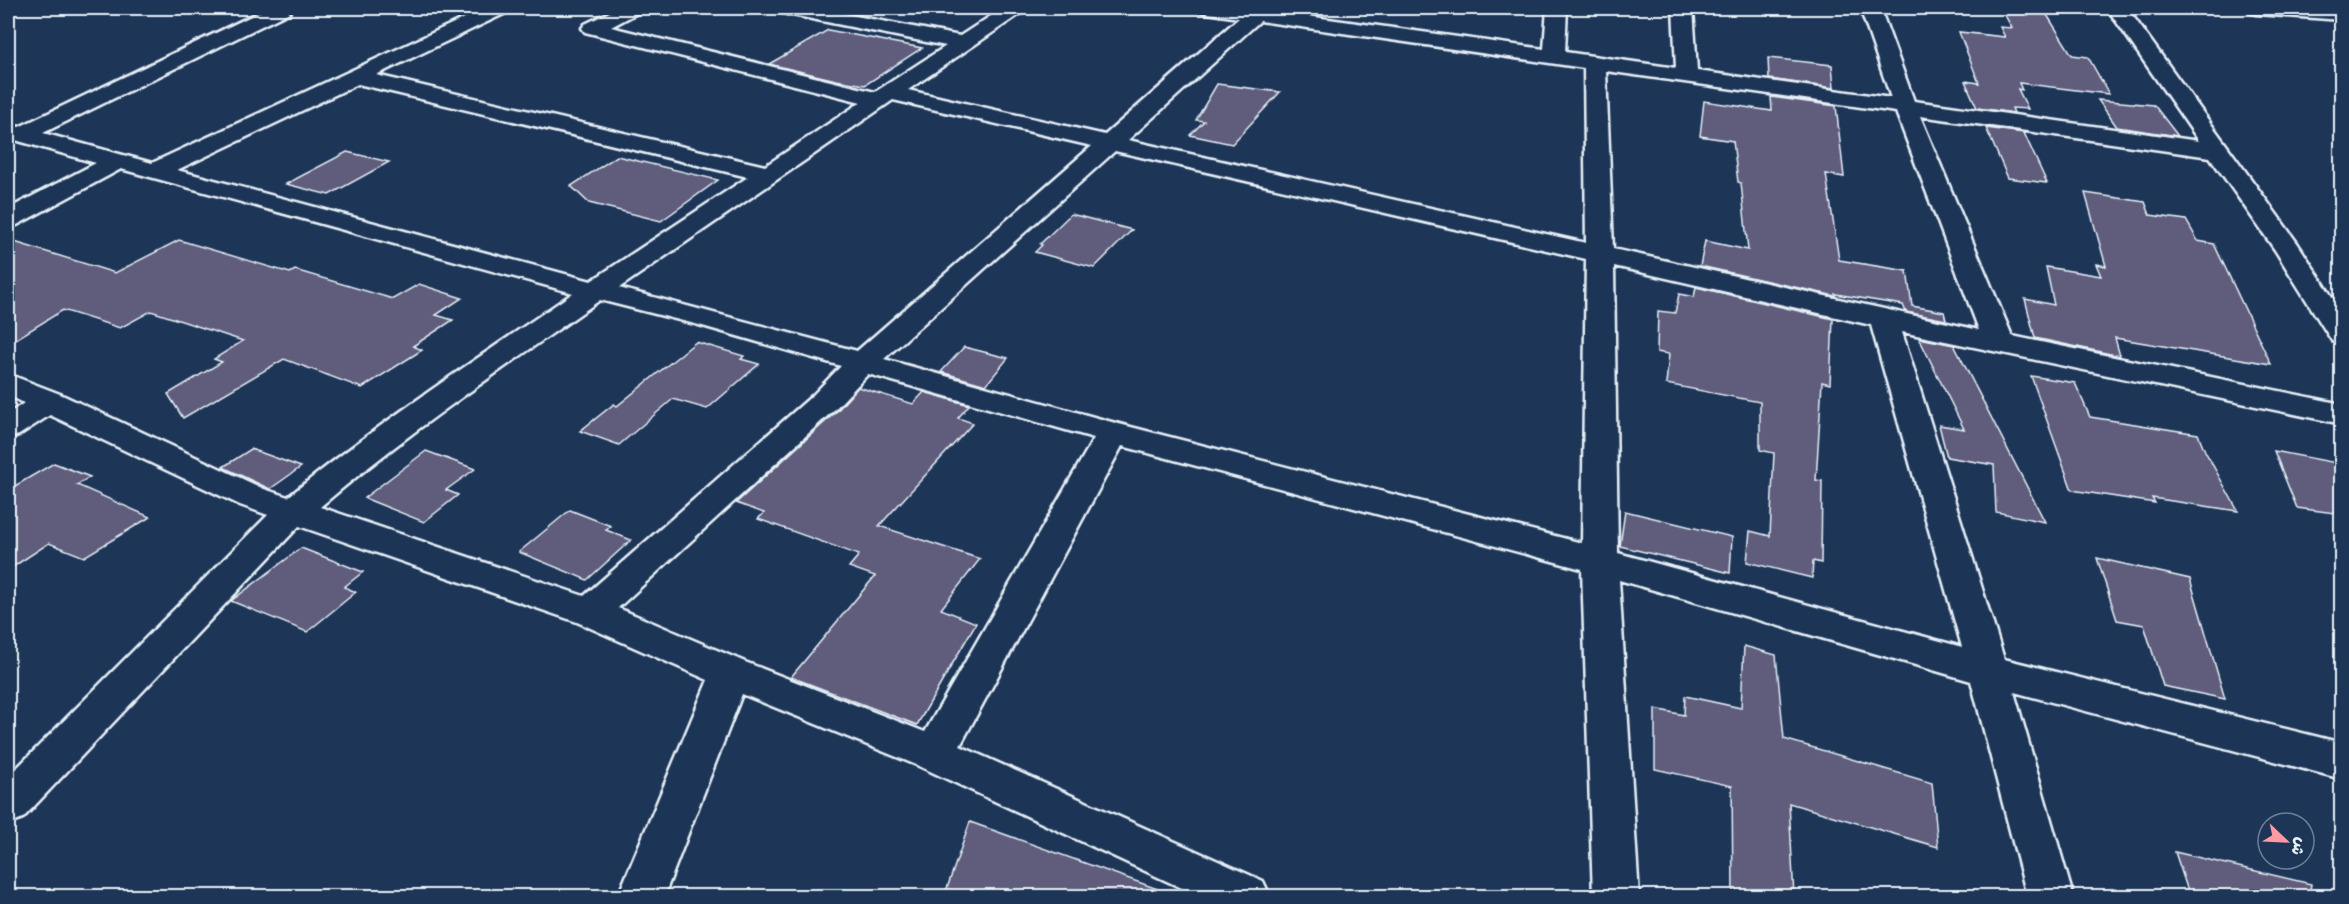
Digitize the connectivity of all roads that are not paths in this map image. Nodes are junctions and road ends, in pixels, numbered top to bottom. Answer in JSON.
{"nodes":[{"id":1,"x":283,"y":8,"type":"edge"},
{"id":2,"x":501,"y":8,"type":"edge"},
{"id":3,"x":632,"y":8,"type":"edge"},
{"id":4,"x":787,"y":8,"type":"edge"},
{"id":5,"x":1016,"y":8,"type":"edge"},
{"id":6,"x":1208,"y":8,"type":"edge"},
{"id":7,"x":1557,"y":8,"type":"edge"},
{"id":8,"x":1683,"y":8,"type":"edge"},
{"id":9,"x":1870,"y":8,"type":"edge"},
{"id":10,"x":2117,"y":8,"type":"edge"},
{"id":11,"x":2256,"y":8,"type":"edge"},
{"id":12,"x":1258,"y":11,"type":"edge"},
{"id":13,"x":2342,"y":14,"type":"edge"},
{"id":14,"x":962,"y":43,"type":"junction"},
{"id":15,"x":1554,"y":57,"type":"junction"},
{"id":16,"x":1595,"y":63,"type":"junction"},
{"id":17,"x":353,"y":76,"type":"junction"},
{"id":18,"x":1687,"y":77,"type":"junction"},
{"id":19,"x":884,"y":96,"type":"junction"},
{"id":20,"x":1905,"y":107,"type":"junction"},
{"id":21,"x":14,"y":133,"type":"edge"},
{"id":22,"x":1110,"y":143,"type":"junction"},
{"id":23,"x":2218,"y":151,"type":"junction"},
{"id":24,"x":120,"y":160,"type":"junction"},
{"id":25,"x":155,"y":171,"type":"junction"},
{"id":26,"x":768,"y":174,"type":"junction"},
{"id":27,"x":8,"y":219,"type":"edge"},
{"id":28,"x":1600,"y":254,"type":"junction"},
{"id":29,"x":595,"y":291,"type":"junction"},
{"id":30,"x":1884,"y":319,"type":"junction"},
{"id":31,"x":2342,"y":334,"type":"edge"},
{"id":32,"x":1999,"y":342,"type":"junction"},
{"id":33,"x":861,"y":363,"type":"junction"},
{"id":34,"x":8,"y":383,"type":"edge"},
{"id":35,"x":49,"y":401,"type":"junction"},
{"id":36,"x":2342,"y":414,"type":"edge"},
{"id":37,"x":8,"y":429,"type":"edge"},
{"id":38,"x":1113,"y":433,"type":"junction"},
{"id":39,"x":293,"y":511,"type":"junction"},
{"id":40,"x":1600,"y":561,"type":"junction"},
{"id":41,"x":590,"y":612,"type":"junction"},
{"id":42,"x":1988,"y":670,"type":"junction"},
{"id":43,"x":731,"y":674,"type":"junction"},
{"id":44,"x":934,"y":754,"type":"junction"},
{"id":45,"x":2342,"y":761,"type":"edge"},
{"id":46,"x":8,"y":805,"type":"edge"},
{"id":47,"x":641,"y":897,"type":"edge"},
{"id":48,"x":1247,"y":897,"type":"edge"},
{"id":49,"x":1616,"y":897,"type":"edge"},
{"id":50,"x":2050,"y":897,"type":"edge"}],
"edges":[{"from":1,"to":21,"type":"street"},
{"from":2,"to":17,"type":"street"},
{"from":3,"to":19,"type":"street"},
{"from":4,"to":14,"type":"street"},
{"from":5,"to":14,"type":"street"},
{"from":6,"to":12,"type":"street"},
{"from":7,"to":15,"type":"street"},
{"from":8,"to":18,"type":"street"},
{"from":9,"to":20,"type":"street"},
{"from":10,"to":23,"type":"street"},
{"from":11,"to":13,"type":"street"},
{"from":12,"to":15,"type":"street"},
{"from":12,"to":22,"type":"street"},
{"from":14,"to":19,"type":"street"},
{"from":15,"to":16,"type":"street"},
{"from":16,"to":18,"type":"street"},
{"from":16,"to":28,"type":"street"},
{"from":17,"to":25,"type":"street"},
{"from":17,"to":26,"type":"street"},
{"from":18,"to":20,"type":"street"},
{"from":19,"to":22,"type":"street"},
{"from":19,"to":26,"type":"street"},
{"from":20,"to":23,"type":"street"},
{"from":20,"to":32,"type":"street"},
{"from":21,"to":24,"type":"street"},
{"from":22,"to":28,"type":"street"},
{"from":22,"to":33,"type":"street"},
{"from":23,"to":31,"type":"street"},
{"from":24,"to":25,"type":"street"},
{"from":24,"to":27,"type":"street"},
{"from":25,"to":29,"type":"street"},
{"from":26,"to":29,"type":"street"},
{"from":28,"to":30,"type":"street"},
{"from":28,"to":40,"type":"street"},
{"from":29,"to":33,"type":"street"},
{"from":29,"to":39,"type":"street"},
{"from":30,"to":32,"type":"street"},
{"from":30,"to":42,"type":"street"},
{"from":32,"to":36,"type":"street"},
{"from":33,"to":38,"type":"street"},
{"from":33,"to":41,"type":"street"},
{"from":34,"to":35,"type":"street"},
{"from":35,"to":37,"type":"street"},
{"from":35,"to":39,"type":"street"},
{"from":38,"to":40,"type":"street"},
{"from":38,"to":44,"type":"street"},
{"from":39,"to":41,"type":"street"},
{"from":39,"to":46,"type":"street"},
{"from":40,"to":42,"type":"street"},
{"from":40,"to":49,"type":"street"},
{"from":41,"to":43,"type":"street"},
{"from":42,"to":45,"type":"street"},
{"from":42,"to":50,"type":"street"},
{"from":43,"to":44,"type":"street"},
{"from":43,"to":47,"type":"street"},
{"from":44,"to":48,"type":"street"}]}
